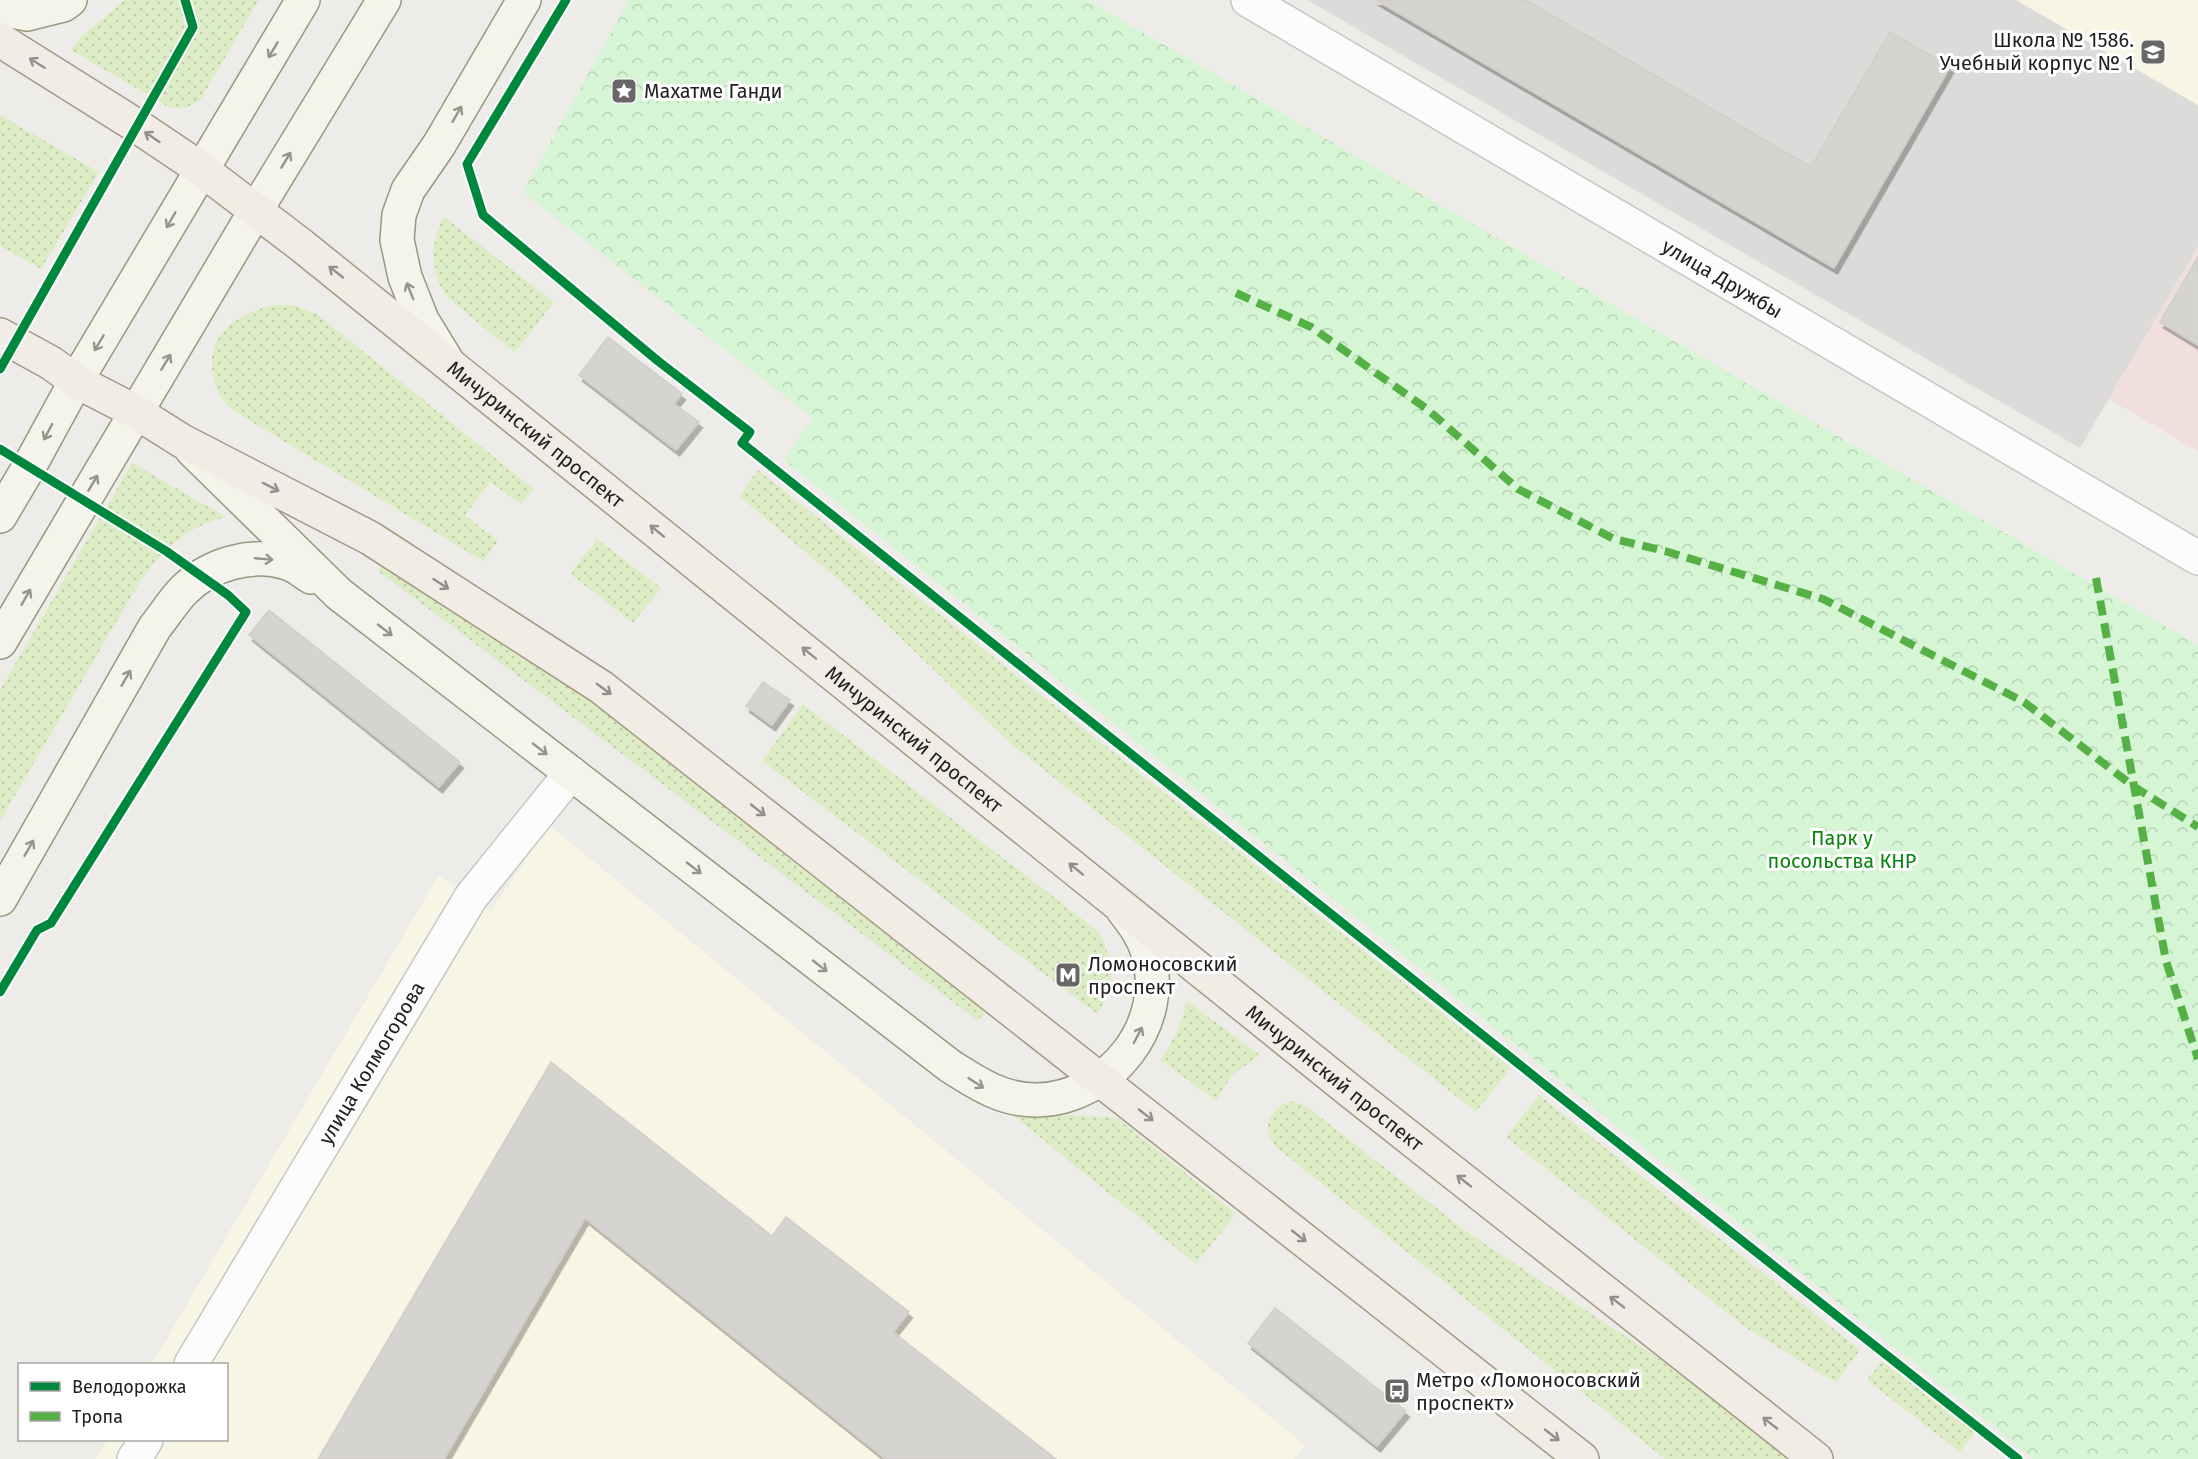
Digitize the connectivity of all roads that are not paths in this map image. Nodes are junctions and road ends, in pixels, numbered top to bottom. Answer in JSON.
{"nodes":[{"id":1,"x":70,"y":0,"type":"edge"},
{"id":2,"x":303,"y":0,"type":"edge"},
{"id":3,"x":384,"y":0,"type":"edge"},
{"id":4,"x":524,"y":0,"type":"edge"},
{"id":5,"x":1248,"y":0,"type":"edge"},
{"id":6,"x":0,"y":9,"type":"edge"},
{"id":7,"x":0,"y":40,"type":"edge"},
{"id":8,"x":201,"y":169,"type":"junction"},
{"id":9,"x":256,"y":210,"type":"junction"},
{"id":10,"x":0,"y":335,"type":"edge"},
{"id":11,"x":447,"y":361,"type":"junction"},
{"id":12,"x":63,"y":372,"type":"junction"},
{"id":13,"x":136,"y":412,"type":"junction"},
{"id":14,"x":182,"y":441,"type":"junction"},
{"id":15,"x":0,"y":516,"type":"edge"},
{"id":16,"x":2198,"y":558,"type":"edge"},
{"id":17,"x":339,"y":594,"type":"junction"},
{"id":18,"x":0,"y":642,"type":"edge"},
{"id":19,"x":571,"y":773,"type":"junction"},
{"id":20,"x":0,"y":899,"type":"edge"},
{"id":21,"x":1121,"y":906,"type":"junction"},
{"id":22,"x":1101,"y":1079,"type":"junction"},
{"id":23,"x":192,"y":1363,"type":"edge"},
{"id":24,"x":145,"y":1441,"type":"edge"},
{"id":25,"x":134,"y":1459,"type":"edge"},
{"id":26,"x":1582,"y":1459,"type":"edge"},
{"id":27,"x":1816,"y":1459,"type":"edge"}],
"edges":[{"from":1,"to":6,"type":"main road"},
{"from":2,"to":8,"type":"main road","one_way":true},
{"from":9,"to":3,"type":"main road","one_way":true},
{"from":11,"to":4,"type":"main road","one_way":true},
{"from":5,"to":16,"type":"street","name":"улица Дружбы"},
{"from":8,"to":7,"type":"main road","name":"Мичуринский проспект","one_way":true},
{"from":8,"to":9,"type":"main road","name":"Мичуринский проспект"},
{"from":8,"to":12,"type":"main road","one_way":true},
{"from":11,"to":9,"type":"main road","name":"Мичуринский проспект","one_way":true},
{"from":13,"to":9,"type":"main road","one_way":true},
{"from":10,"to":12,"type":"main road"},
{"from":21,"to":11,"type":"main road","name":"Мичуринский проспект","one_way":true},
{"from":12,"to":13,"type":"main road"},
{"from":12,"to":15,"type":"main road","one_way":true},
{"from":13,"to":14,"type":"main road"},
{"from":18,"to":13,"type":"main road","one_way":true},
{"from":14,"to":17,"type":"main road"},
{"from":14,"to":22,"type":"main road","one_way":true},
{"from":17,"to":19,"type":"main road","one_way":true},
{"from":20,"to":17,"type":"main road","one_way":true},
{"from":19,"to":22,"type":"main road","one_way":true},
{"from":19,"to":23,"type":"street","name":"улица Колмогорова"},
{"from":22,"to":21,"type":"main road","one_way":true},
{"from":27,"to":21,"type":"main road","name":"Мичуринский проспект","one_way":true},
{"from":22,"to":26,"type":"main road","one_way":true},
{"from":24,"to":25,"type":"street"}]}
